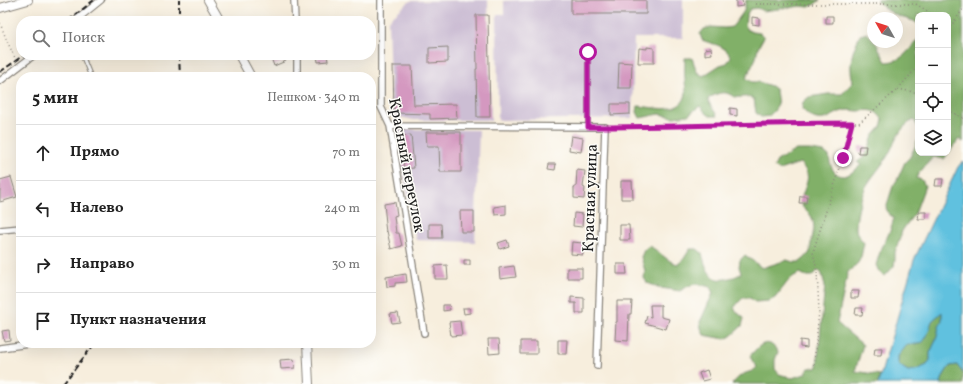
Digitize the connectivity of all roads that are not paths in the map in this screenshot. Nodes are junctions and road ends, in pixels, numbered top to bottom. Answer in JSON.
{"nodes":[{"id":1,"x":28,"y":0,"type":"edge"},
{"id":2,"x":101,"y":0,"type":"edge"},
{"id":3,"x":208,"y":0,"type":"edge"},
{"id":4,"x":294,"y":0,"type":"edge"},
{"id":5,"x":381,"y":0,"type":"edge"},
{"id":6,"x":0,"y":8,"type":"edge"},
{"id":7,"x":81,"y":16,"type":"edge"},
{"id":8,"x":217,"y":16,"type":"edge"},
{"id":9,"x":295,"y":16,"type":"edge"},
{"id":10,"x":588,"y":52,"type":"dead end"},
{"id":11,"x":27,"y":60,"type":"edge"},
{"id":12,"x":84,"y":60,"type":"edge"},
{"id":13,"x":242,"y":60,"type":"edge"},
{"id":14,"x":296,"y":60,"type":"edge"},
{"id":15,"x":88,"y":72,"type":"edge"},
{"id":16,"x":248,"y":72,"type":"edge"},
{"id":17,"x":297,"y":72,"type":"edge"},
{"id":18,"x":0,"y":81,"type":"edge"},
{"id":19,"x":390,"y":126,"type":"junction"},
{"id":20,"x":588,"y":127,"type":"junction"},
{"id":21,"x":16,"y":228,"type":"edge"},
{"id":22,"x":0,"y":230,"type":"edge"},
{"id":23,"x":424,"y":333,"type":"dead end"},
{"id":24,"x":16,"y":346,"type":"edge"},
{"id":25,"x":0,"y":348,"type":"edge"},
{"id":26,"x":307,"y":348,"type":"edge"},
{"id":27,"x":598,"y":366,"type":"dead end"},
{"id":28,"x":309,"y":384,"type":"edge"}],
"edges":[{"from":1,"to":6,"type":"street"},
{"from":2,"to":7,"type":"street"},
{"from":3,"to":8,"type":"street"},
{"from":4,"to":9,"type":"street"},
{"from":5,"to":19,"type":"street","name":"Красный переулок"},
{"from":10,"to":20,"type":"lane"},
{"from":11,"to":18,"type":"street"},
{"from":12,"to":15,"type":"lane"},
{"from":13,"to":16,"type":"street"},
{"from":14,"to":17,"type":"street"},
{"from":19,"to":20,"type":"street","name":"Красная улица"},
{"from":19,"to":23,"type":"street","name":"Красный переулок"},
{"from":20,"to":27,"type":"street","name":"Красная улица"},
{"from":21,"to":22,"type":"street"},
{"from":24,"to":25,"type":"street"},
{"from":26,"to":28,"type":"street"}]}
